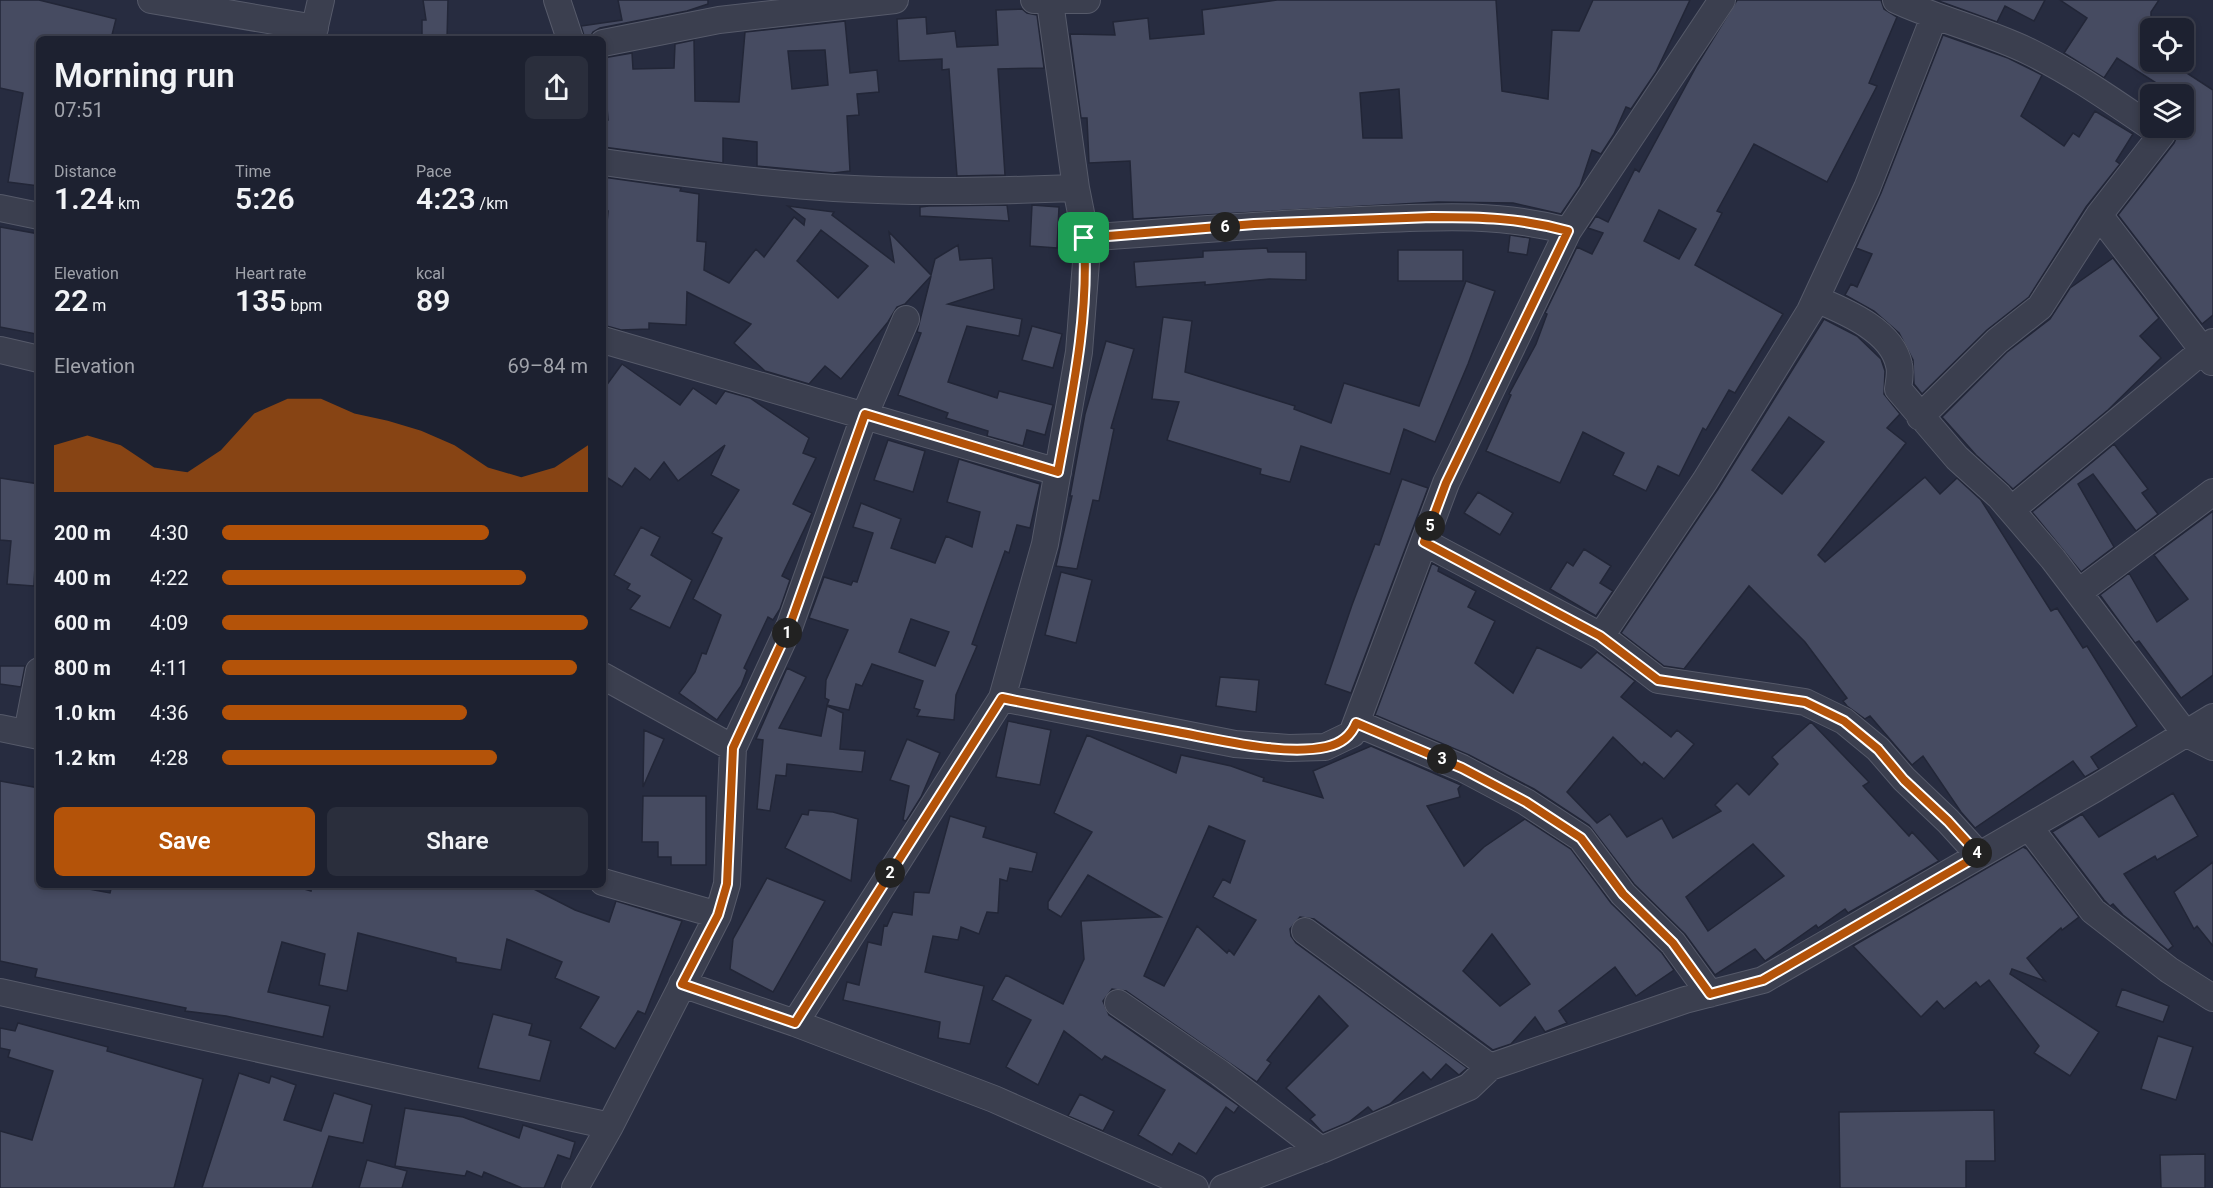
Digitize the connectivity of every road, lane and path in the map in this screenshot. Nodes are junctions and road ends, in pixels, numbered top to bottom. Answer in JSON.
{"nodes":[{"id":1,"x":151,"y":0,"type":"edge"},
{"id":2,"x":321,"y":0,"type":"edge"},
{"id":3,"x":557,"y":0,"type":"edge"},
{"id":4,"x":895,"y":0,"type":"edge"},
{"id":5,"x":1088,"y":0,"type":"edge"},
{"id":6,"x":1722,"y":0,"type":"edge"},
{"id":7,"x":1896,"y":0,"type":"edge"},
{"id":8,"x":1042,"y":1,"type":"edge"},
{"id":9,"x":1934,"y":17,"type":"junction"},
{"id":10,"x":313,"y":34,"type":"edge"},
{"id":11,"x":569,"y":36,"type":"edge"},
{"id":12,"x":606,"y":42,"type":"edge"},
{"id":13,"x":2140,"y":120,"type":"edge"},
{"id":14,"x":2159,"y":138,"type":"edge"},
{"id":15,"x":606,"y":162,"type":"edge"},
{"id":16,"x":1076,"y":188,"type":"junction"},
{"id":17,"x":0,"y":208,"type":"edge"},
{"id":18,"x":36,"y":215,"type":"edge"},
{"id":19,"x":2099,"y":215,"type":"junction"},
{"id":20,"x":1568,"y":231,"type":"junction"},
{"id":21,"x":1084,"y":238,"type":"junction"},
{"id":22,"x":1816,"y":299,"type":"junction"},
{"id":23,"x":906,"y":320,"type":"dead end"},
{"id":24,"x":606,"y":341,"type":"edge"},
{"id":25,"x":0,"y":350,"type":"edge"},
{"id":26,"x":2210,"y":352,"type":"edge"},
{"id":27,"x":36,"y":357,"type":"edge"},
{"id":28,"x":865,"y":414,"type":"junction"},
{"id":29,"x":1920,"y":417,"type":"junction"},
{"id":30,"x":1058,"y":472,"type":"junction"},
{"id":31,"x":2213,"y":492,"type":"edge"},
{"id":32,"x":2011,"y":510,"type":"junction"},
{"id":33,"x":1424,"y":542,"type":"junction"},
{"id":34,"x":2079,"y":592,"type":"junction"},
{"id":35,"x":1600,"y":636,"type":"junction"},
{"id":36,"x":606,"y":678,"type":"edge"},
{"id":37,"x":1002,"y":698,"type":"junction"},
{"id":38,"x":36,"y":702,"type":"edge"},
{"id":39,"x":2213,"y":717,"type":"edge"},
{"id":40,"x":1356,"y":723,"type":"junction"},
{"id":41,"x":0,"y":728,"type":"edge"},
{"id":42,"x":2185,"y":733,"type":"junction"},
{"id":43,"x":33,"y":734,"type":"edge"},
{"id":44,"x":2213,"y":747,"type":"edge"},
{"id":45,"x":733,"y":748,"type":"junction"},
{"id":46,"x":2029,"y":826,"type":"junction"},
{"id":47,"x":1979,"y":855,"type":"junction"},
{"id":48,"x":606,"y":883,"type":"edge"},
{"id":49,"x":718,"y":915,"type":"junction"},
{"id":50,"x":1305,"y":931,"type":"dead end"},
{"id":51,"x":682,"y":984,"type":"junction"},
{"id":52,"x":0,"y":992,"type":"edge"},
{"id":53,"x":1710,"y":994,"type":"junction"},
{"id":54,"x":2213,"y":998,"type":"edge"},
{"id":55,"x":1118,"y":1003,"type":"dead end"},
{"id":56,"x":795,"y":1023,"type":"junction"},
{"id":57,"x":1490,"y":1067,"type":"junction"},
{"id":58,"x":609,"y":1126,"type":"junction"},
{"id":59,"x":1321,"y":1150,"type":"junction"},
{"id":60,"x":575,"y":1188,"type":"edge"},
{"id":61,"x":1195,"y":1188,"type":"edge"},
{"id":62,"x":1223,"y":1188,"type":"edge"}],
"edges":[{"from":1,"to":10,"type":"street"},
{"from":2,"to":10,"type":"street"},
{"from":3,"to":11,"type":"street"},
{"from":4,"to":12,"type":"street"},
{"from":5,"to":8,"type":"street"},
{"from":6,"to":20,"type":"street"},
{"from":7,"to":9,"type":"street"},
{"from":8,"to":16,"type":"street"},
{"from":9,"to":13,"type":"street"},
{"from":9,"to":22,"type":"street"},
{"from":14,"to":19,"type":"street"},
{"from":15,"to":16,"type":"street"},
{"from":16,"to":21,"type":"street"},
{"from":17,"to":18,"type":"street"},
{"from":19,"to":26,"type":"street"},
{"from":19,"to":29,"type":"street"},
{"from":20,"to":21,"type":"street"},
{"from":20,"to":33,"type":"street"},
{"from":21,"to":30,"type":"street"},
{"from":22,"to":29,"type":"street"},
{"from":22,"to":35,"type":"street"},
{"from":23,"to":28,"type":"street"},
{"from":24,"to":28,"type":"street"},
{"from":25,"to":27,"type":"street"},
{"from":26,"to":32,"type":"street"},
{"from":28,"to":30,"type":"street"},
{"from":28,"to":45,"type":"street"},
{"from":29,"to":32,"type":"street"},
{"from":30,"to":37,"type":"street"},
{"from":31,"to":34,"type":"street"},
{"from":32,"to":34,"type":"street"},
{"from":33,"to":35,"type":"street"},
{"from":33,"to":40,"type":"street"},
{"from":34,"to":42,"type":"street"},
{"from":35,"to":47,"type":"street"},
{"from":36,"to":45,"type":"street"},
{"from":37,"to":40,"type":"street"},
{"from":37,"to":56,"type":"street"},
{"from":38,"to":43,"type":"street"},
{"from":39,"to":42,"type":"street"},
{"from":40,"to":53,"type":"street"},
{"from":41,"to":43,"type":"street"},
{"from":42,"to":44,"type":"street"},
{"from":42,"to":46,"type":"street"},
{"from":45,"to":49,"type":"street"},
{"from":46,"to":47,"type":"street"},
{"from":46,"to":54,"type":"street"},
{"from":47,"to":53,"type":"street"},
{"from":48,"to":49,"type":"street"},
{"from":49,"to":51,"type":"street"},
{"from":50,"to":57,"type":"street"},
{"from":51,"to":56,"type":"street"},
{"from":51,"to":58,"type":"street"},
{"from":52,"to":58,"type":"street"},
{"from":53,"to":57,"type":"street"},
{"from":55,"to":59,"type":"street"},
{"from":56,"to":61,"type":"street"},
{"from":57,"to":59,"type":"street"},
{"from":58,"to":60,"type":"street"},
{"from":59,"to":62,"type":"street"}]}
